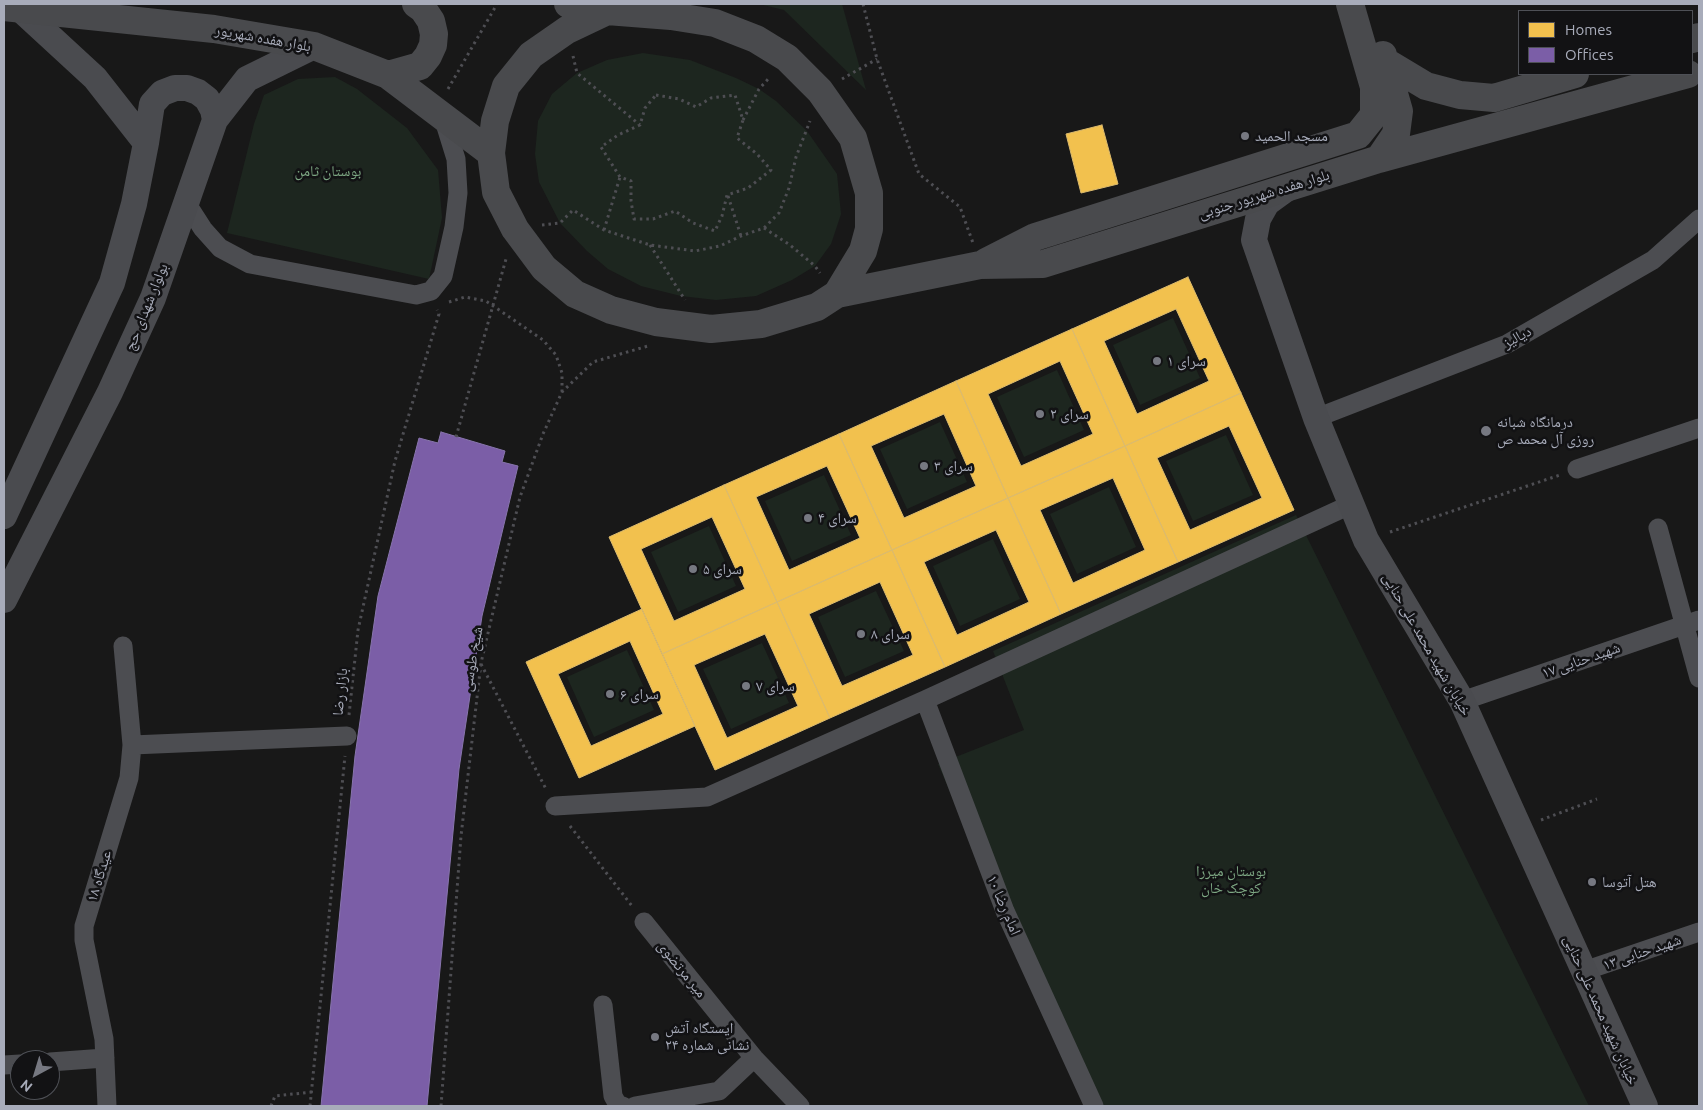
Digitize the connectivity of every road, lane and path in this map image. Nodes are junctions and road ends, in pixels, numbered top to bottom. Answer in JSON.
{"nodes":[{"id":1,"x":416,"y":4,"type":"edge"},
{"id":2,"x":497,"y":4,"type":"edge"},
{"id":3,"x":863,"y":4,"type":"edge"},
{"id":4,"x":1350,"y":4,"type":"edge"},
{"id":5,"x":1362,"y":4,"type":"edge"},
{"id":6,"x":11,"y":7,"type":"edge"},
{"id":7,"x":610,"y":8,"type":"edge"},
{"id":8,"x":568,"y":17,"type":"edge"},
{"id":9,"x":314,"y":46,"type":"junction"},
{"id":10,"x":787,"y":58,"type":"junction"},
{"id":11,"x":877,"y":59,"type":"junction"},
{"id":12,"x":1386,"y":62,"type":"junction"},
{"id":13,"x":388,"y":75,"type":"junction"},
{"id":14,"x":1572,"y":75,"type":"edge"},
{"id":15,"x":1684,"y":75,"type":"edge"},
{"id":16,"x":820,"y":92,"type":"junction"},
{"id":17,"x":439,"y":114,"type":"junction"},
{"id":18,"x":215,"y":120,"type":"junction"},
{"id":19,"x":742,"y":120,"type":"junction"},
{"id":20,"x":640,"y":125,"type":"junction"},
{"id":21,"x":146,"y":144,"type":"junction"},
{"id":22,"x":492,"y":154,"type":"junction"},
{"id":23,"x":1379,"y":159,"type":"junction"},
{"id":24,"x":620,"y":177,"type":"junction"},
{"id":25,"x":1291,"y":185,"type":"junction"},
{"id":26,"x":727,"y":195,"type":"junction"},
{"id":27,"x":185,"y":201,"type":"junction"},
{"id":28,"x":1699,"y":219,"type":"edge"},
{"id":29,"x":764,"y":228,"type":"junction"},
{"id":30,"x":515,"y":229,"type":"junction"},
{"id":31,"x":604,"y":230,"type":"junction"},
{"id":32,"x":741,"y":236,"type":"junction"},
{"id":33,"x":650,"y":245,"type":"junction"},
{"id":34,"x":980,"y":264,"type":"junction"},
{"id":35,"x":431,"y":291,"type":"junction"},
{"id":36,"x":837,"y":294,"type":"junction"},
{"id":37,"x":439,"y":314,"type":"junction"},
{"id":38,"x":711,"y":329,"type":"junction"},
{"id":39,"x":657,"y":344,"type":"dead end"},
{"id":40,"x":562,"y":392,"type":"junction"},
{"id":41,"x":1316,"y":418,"type":"junction"},
{"id":42,"x":1699,"y":428,"type":"edge"},
{"id":43,"x":456,"y":436,"type":"dead end"},
{"id":44,"x":1577,"y":469,"type":"joint"},
{"id":45,"x":1352,"y":504,"type":"junction"},
{"id":46,"x":4,"y":516,"type":"edge"},
{"id":47,"x":1658,"y":528,"type":"dead end"},
{"id":48,"x":1366,"y":540,"type":"junction"},
{"id":49,"x":4,"y":600,"type":"edge"},
{"id":50,"x":1692,"y":623,"type":"edge"},
{"id":51,"x":123,"y":646,"type":"dead end"},
{"id":52,"x":1699,"y":678,"type":"edge"},
{"id":53,"x":926,"y":700,"type":"junction"},
{"id":54,"x":1462,"y":701,"type":"junction"},
{"id":55,"x":347,"y":736,"type":"junction"},
{"id":56,"x":132,"y":745,"type":"junction"},
{"id":57,"x":1597,"y":799,"type":"dead end"},
{"id":58,"x":555,"y":806,"type":"dead end"},
{"id":59,"x":1519,"y":828,"type":"junction"},
{"id":60,"x":644,"y":922,"type":"dead end"},
{"id":61,"x":1699,"y":932,"type":"edge"},
{"id":62,"x":1584,"y":971,"type":"junction"},
{"id":63,"x":603,"y":1006,"type":"dead end"},
{"id":64,"x":105,"y":1058,"type":"junction"},
{"id":65,"x":754,"y":1058,"type":"junction"},
{"id":66,"x":60,"y":1061,"type":"edge"},
{"id":67,"x":312,"y":1092,"type":"junction"},
{"id":68,"x":720,"y":1098,"type":"edge"},
{"id":69,"x":107,"y":1106,"type":"edge"},
{"id":70,"x":271,"y":1106,"type":"edge"},
{"id":71,"x":310,"y":1106,"type":"edge"},
{"id":72,"x":441,"y":1106,"type":"edge"},
{"id":73,"x":623,"y":1106,"type":"edge"},
{"id":74,"x":635,"y":1106,"type":"edge"},
{"id":75,"x":800,"y":1106,"type":"edge"},
{"id":76,"x":1094,"y":1106,"type":"edge"},
{"id":77,"x":1645,"y":1106,"type":"edge"}],
"edges":[{"from":1,"to":13,"type":"main road"},
{"from":2,"to":17,"type":"path"},
{"from":3,"to":11,"type":"path"},
{"from":4,"to":34,"type":"main road"},
{"from":5,"to":12,"type":"main road"},
{"from":6,"to":9,"type":"main road","name":"بلوار هفده شهریور"},
{"from":6,"to":21,"type":"street"},
{"from":7,"to":8,"type":"main road"},
{"from":7,"to":10,"type":"main road"},
{"from":8,"to":20,"type":"path"},
{"from":8,"to":22,"type":"main road"},
{"from":9,"to":13,"type":"main road","name":"بلوار هفده شهریور"},
{"from":9,"to":18,"type":"street","name":"بولوار شهدای حج"},
{"from":10,"to":16,"type":"main road"},
{"from":10,"to":19,"type":"path"},
{"from":11,"to":16,"type":"path"},
{"from":11,"to":34,"type":"path"},
{"from":12,"to":14,"type":"main road"},
{"from":12,"to":23,"type":"main road"},
{"from":13,"to":17,"type":"main road","name":"بلوار هفده شهریور"},
{"from":15,"to":23,"type":"main road","name":"بلوار هفده شهریور جنوبی"},
{"from":16,"to":29,"type":"path"},
{"from":16,"to":36,"type":"main road"},
{"from":17,"to":22,"type":"main road","name":"بلوار هفده شهریور"},
{"from":17,"to":35,"type":"street"},
{"from":18,"to":21,"type":"street"},
{"from":18,"to":27,"type":"street","name":"بولوار شهدای حج"},
{"from":19,"to":20,"type":"path"},
{"from":19,"to":26,"type":"path"},
{"from":20,"to":24,"type":"path"},
{"from":21,"to":46,"type":"street"},
{"from":22,"to":30,"type":"main road"},
{"from":23,"to":25,"type":"main road","name":"بلوار هفده شهریور جنوبی"},
{"from":24,"to":26,"type":"path"},
{"from":24,"to":31,"type":"path"},
{"from":25,"to":34,"type":"main road","name":"بلوار هفده شهریور جنوبی"},
{"from":25,"to":41,"type":"street","name":"خیابان شهید محمد علی حنایی"},
{"from":26,"to":32,"type":"path"},
{"from":27,"to":35,"type":"street"},
{"from":27,"to":49,"type":"street","name":"بولوار شهدای حج"},
{"from":28,"to":41,"type":"street","name":"دیالیز"},
{"from":29,"to":32,"type":"path"},
{"from":29,"to":36,"type":"path"},
{"from":30,"to":31,"type":"path"},
{"from":30,"to":38,"type":"main road"},
{"from":30,"to":43,"type":"path"},
{"from":31,"to":33,"type":"path"},
{"from":32,"to":33,"type":"path"},
{"from":33,"to":38,"type":"path"},
{"from":34,"to":36,"type":"main road","name":"بلوار هفده شهریور جنوبی"},
{"from":35,"to":37,"type":"path"},
{"from":36,"to":38,"type":"main road"},
{"from":37,"to":40,"type":"path"},
{"from":37,"to":55,"type":"path","name":"بازار رضا"},
{"from":39,"to":40,"type":"path","name":"شیخ طوسی"},
{"from":40,"to":72,"type":"path","name":"شیخ طوسی"},
{"from":41,"to":45,"type":"street","name":"خیابان شهید محمد علی حنایی"},
{"from":42,"to":44,"type":"street"},
{"from":44,"to":48,"type":"path"},
{"from":45,"to":48,"type":"street","name":"خیابان شهید محمد علی حنایی"},
{"from":45,"to":53,"type":"street"},
{"from":47,"to":50,"type":"street"},
{"from":48,"to":54,"type":"street","name":"خیابان شهید محمد علی حنایی"},
{"from":50,"to":52,"type":"street"},
{"from":50,"to":54,"type":"street","name":"شهید حنایی ۱۷"},
{"from":51,"to":56,"type":"street","name":"عیدگاه ۱۸"},
{"from":53,"to":58,"type":"street"},
{"from":53,"to":76,"type":"street","name":"امام رضا ۱۰"},
{"from":54,"to":59,"type":"street","name":"خیابان شهید محمد علی حنایی"},
{"from":55,"to":56,"type":"street"},
{"from":55,"to":67,"type":"path","name":"بازار رضا"},
{"from":56,"to":64,"type":"street","name":"عیدگاه ۱۸"},
{"from":57,"to":59,"type":"path"},
{"from":59,"to":62,"type":"street","name":"خیابان شهید محمد علی حنایی"},
{"from":60,"to":65,"type":"street","name":"میر مرتضوی"},
{"from":61,"to":62,"type":"street","name":"شهید حنایی ۱۳"},
{"from":62,"to":77,"type":"street","name":"خیابان شهید محمد علی حنایی"},
{"from":63,"to":73,"type":"street"},
{"from":64,"to":66,"type":"street"},
{"from":64,"to":69,"type":"street","name":"عیدگاه ۱۸"},
{"from":65,"to":68,"type":"street"},
{"from":65,"to":75,"type":"street","name":"میر مرتضوی"},
{"from":67,"to":70,"type":"path"},
{"from":67,"to":71,"type":"path","name":"بازار رضا"},
{"from":68,"to":74,"type":"street"}]}
